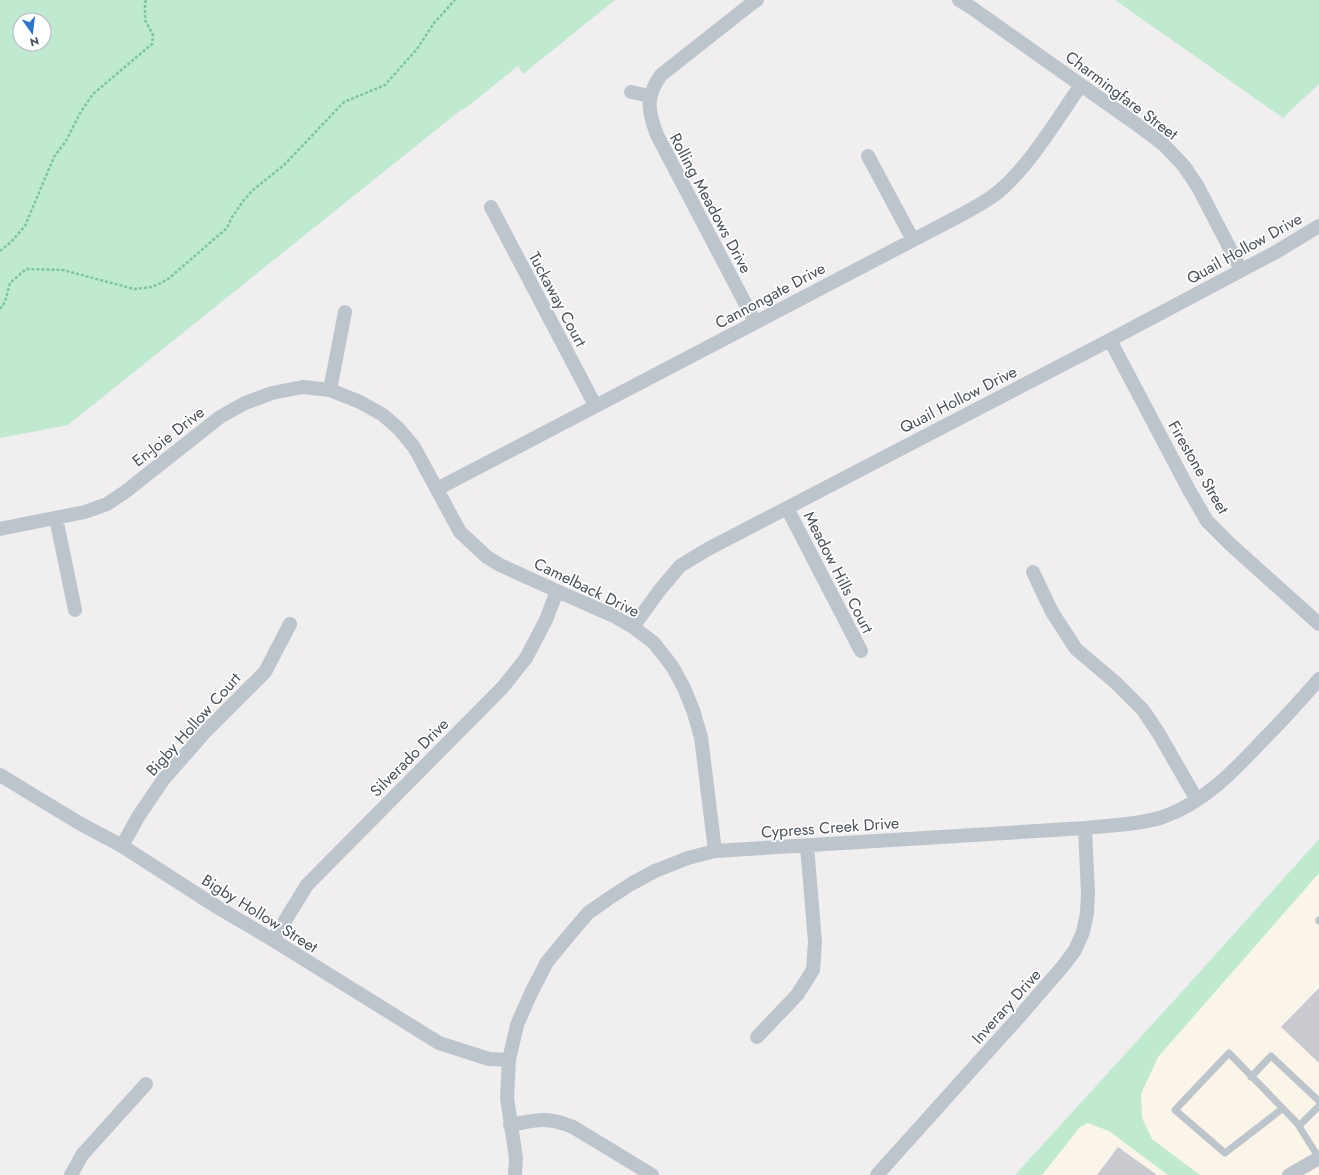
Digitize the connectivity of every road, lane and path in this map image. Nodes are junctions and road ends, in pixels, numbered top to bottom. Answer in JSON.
{"nodes":[{"id":1,"x":146,"y":0,"type":"edge"},
{"id":2,"x":455,"y":0,"type":"edge"},
{"id":3,"x":757,"y":0,"type":"edge"},
{"id":4,"x":959,"y":0,"type":"edge"},
{"id":5,"x":1081,"y":85,"type":"junction"},
{"id":6,"x":630,"y":92,"type":"dead end"},
{"id":7,"x":650,"y":96,"type":"junction"},
{"id":8,"x":868,"y":156,"type":"dead end"},
{"id":9,"x":491,"y":207,"type":"dead end"},
{"id":10,"x":1319,"y":226,"type":"edge"},
{"id":11,"x":913,"y":240,"type":"junction"},
{"id":12,"x":0,"y":251,"type":"edge"},
{"id":13,"x":1241,"y":270,"type":"junction"},
{"id":14,"x":0,"y":309,"type":"edge"},
{"id":15,"x":346,"y":312,"type":"dead end"},
{"id":16,"x":755,"y":322,"type":"junction"},
{"id":17,"x":1110,"y":340,"type":"junction"},
{"id":18,"x":330,"y":390,"type":"junction"},
{"id":19,"x":360,"y":402,"type":"joint"},
{"id":20,"x":595,"y":405,"type":"junction"},
{"id":21,"x":436,"y":489,"type":"junction"},
{"id":22,"x":787,"y":508,"type":"junction"},
{"id":23,"x":56,"y":518,"type":"junction"},
{"id":24,"x":0,"y":529,"type":"edge"},
{"id":25,"x":1033,"y":572,"type":"dead end"},
{"id":26,"x":557,"y":591,"type":"junction"},
{"id":27,"x":76,"y":610,"type":"dead end"},
{"id":28,"x":290,"y":624,"type":"dead end"},
{"id":29,"x":1319,"y":624,"type":"edge"},
{"id":30,"x":633,"y":627,"type":"junction"},
{"id":31,"x":861,"y":651,"type":"dead end"},
{"id":32,"x":1319,"y":679,"type":"edge"},
{"id":33,"x":0,"y":775,"type":"edge"},
{"id":34,"x":1197,"y":800,"type":"junction"},
{"id":35,"x":1085,"y":828,"type":"junction"},
{"id":36,"x":122,"y":846,"type":"junction"},
{"id":37,"x":808,"y":846,"type":"junction"},
{"id":38,"x":715,"y":852,"type":"junction"},
{"id":39,"x":273,"y":940,"type":"junction"},
{"id":40,"x":757,"y":1037,"type":"dead end"},
{"id":41,"x":509,"y":1060,"type":"junction"},
{"id":42,"x":1252,"y":1077,"type":"junction"},
{"id":43,"x":146,"y":1084,"type":"dead end"},
{"id":44,"x":1319,"y":1101,"type":"edge"},
{"id":45,"x":1319,"y":1106,"type":"edge"},
{"id":46,"x":1282,"y":1109,"type":"junction"},
{"id":47,"x":510,"y":1124,"type":"junction"},
{"id":48,"x":1299,"y":1126,"type":"junction"},
{"id":49,"x":1319,"y":1158,"type":"edge"},
{"id":50,"x":71,"y":1175,"type":"edge"},
{"id":51,"x":515,"y":1175,"type":"edge"},
{"id":52,"x":652,"y":1175,"type":"edge"},
{"id":53,"x":877,"y":1175,"type":"edge"},
{"id":54,"x":1289,"y":1175,"type":"edge"}],
"edges":[{"from":1,"to":12,"type":"path"},
{"from":2,"to":14,"type":"path"},
{"from":3,"to":7,"type":"street"},
{"from":4,"to":5,"type":"street","name":"Charmingfare Street"},
{"from":5,"to":11,"type":"street","name":"Cannongate Drive"},
{"from":5,"to":13,"type":"street","name":"Charmingfare Street"},
{"from":6,"to":7,"type":"street"},
{"from":7,"to":16,"type":"street","name":"Rolling Meadows Drive"},
{"from":8,"to":11,"type":"street"},
{"from":9,"to":20,"type":"street","name":"Tuckaway Court"},
{"from":10,"to":13,"type":"street","name":"Quail Hollow Drive"},
{"from":11,"to":16,"type":"street","name":"Cannongate Drive"},
{"from":13,"to":17,"type":"street","name":"Quail Hollow Drive"},
{"from":15,"to":18,"type":"street"},
{"from":16,"to":20,"type":"street","name":"Cannongate Drive"},
{"from":17,"to":22,"type":"street","name":"Quail Hollow Drive"},
{"from":17,"to":29,"type":"street","name":"Firestone Street"},
{"from":18,"to":19,"type":"street","name":"En-Joie Drive"},
{"from":18,"to":23,"type":"street","name":"En-Joie Drive"},
{"from":19,"to":21,"type":"street","name":"Camelback Drive"},
{"from":20,"to":21,"type":"street","name":"Cannongate Drive"},
{"from":21,"to":26,"type":"street","name":"Camelback Drive"},
{"from":22,"to":30,"type":"street","name":"Quail Hollow Drive"},
{"from":22,"to":31,"type":"street","name":"Meadow Hills Court"},
{"from":23,"to":24,"type":"street","name":"En-Joie Drive"},
{"from":23,"to":27,"type":"street"},
{"from":25,"to":34,"type":"street"},
{"from":26,"to":30,"type":"street","name":"Camelback Drive"},
{"from":26,"to":39,"type":"street","name":"Silverado Drive"},
{"from":28,"to":36,"type":"street","name":"Bigby Hollow Court"},
{"from":30,"to":38,"type":"street","name":"Camelback Drive"},
{"from":32,"to":34,"type":"street","name":"Cypress Creek Drive"},
{"from":33,"to":36,"type":"street","name":"Bigby Hollow Street"},
{"from":34,"to":35,"type":"street","name":"Cypress Creek Drive"},
{"from":35,"to":37,"type":"street","name":"Cypress Creek Drive"},
{"from":35,"to":53,"type":"street","name":"Inverary Drive"},
{"from":36,"to":39,"type":"street","name":"Bigby Hollow Street"},
{"from":37,"to":38,"type":"street","name":"Cypress Creek Drive"},
{"from":37,"to":40,"type":"street"},
{"from":38,"to":41,"type":"street","name":"Cypress Creek Drive"},
{"from":39,"to":41,"type":"street","name":"Bigby Hollow Street"},
{"from":41,"to":47,"type":"street","name":"Cypress Creek Drive"},
{"from":42,"to":44,"type":"lane"},
{"from":42,"to":46,"type":"lane"},
{"from":42,"to":46,"type":"lane"},
{"from":43,"to":50,"type":"street"},
{"from":45,"to":48,"type":"lane"},
{"from":46,"to":48,"type":"lane"},
{"from":47,"to":51,"type":"street","name":"Cypress Creek Drive"},
{"from":47,"to":52,"type":"street"},
{"from":48,"to":49,"type":"lane"},
{"from":49,"to":54,"type":"street"}]}
